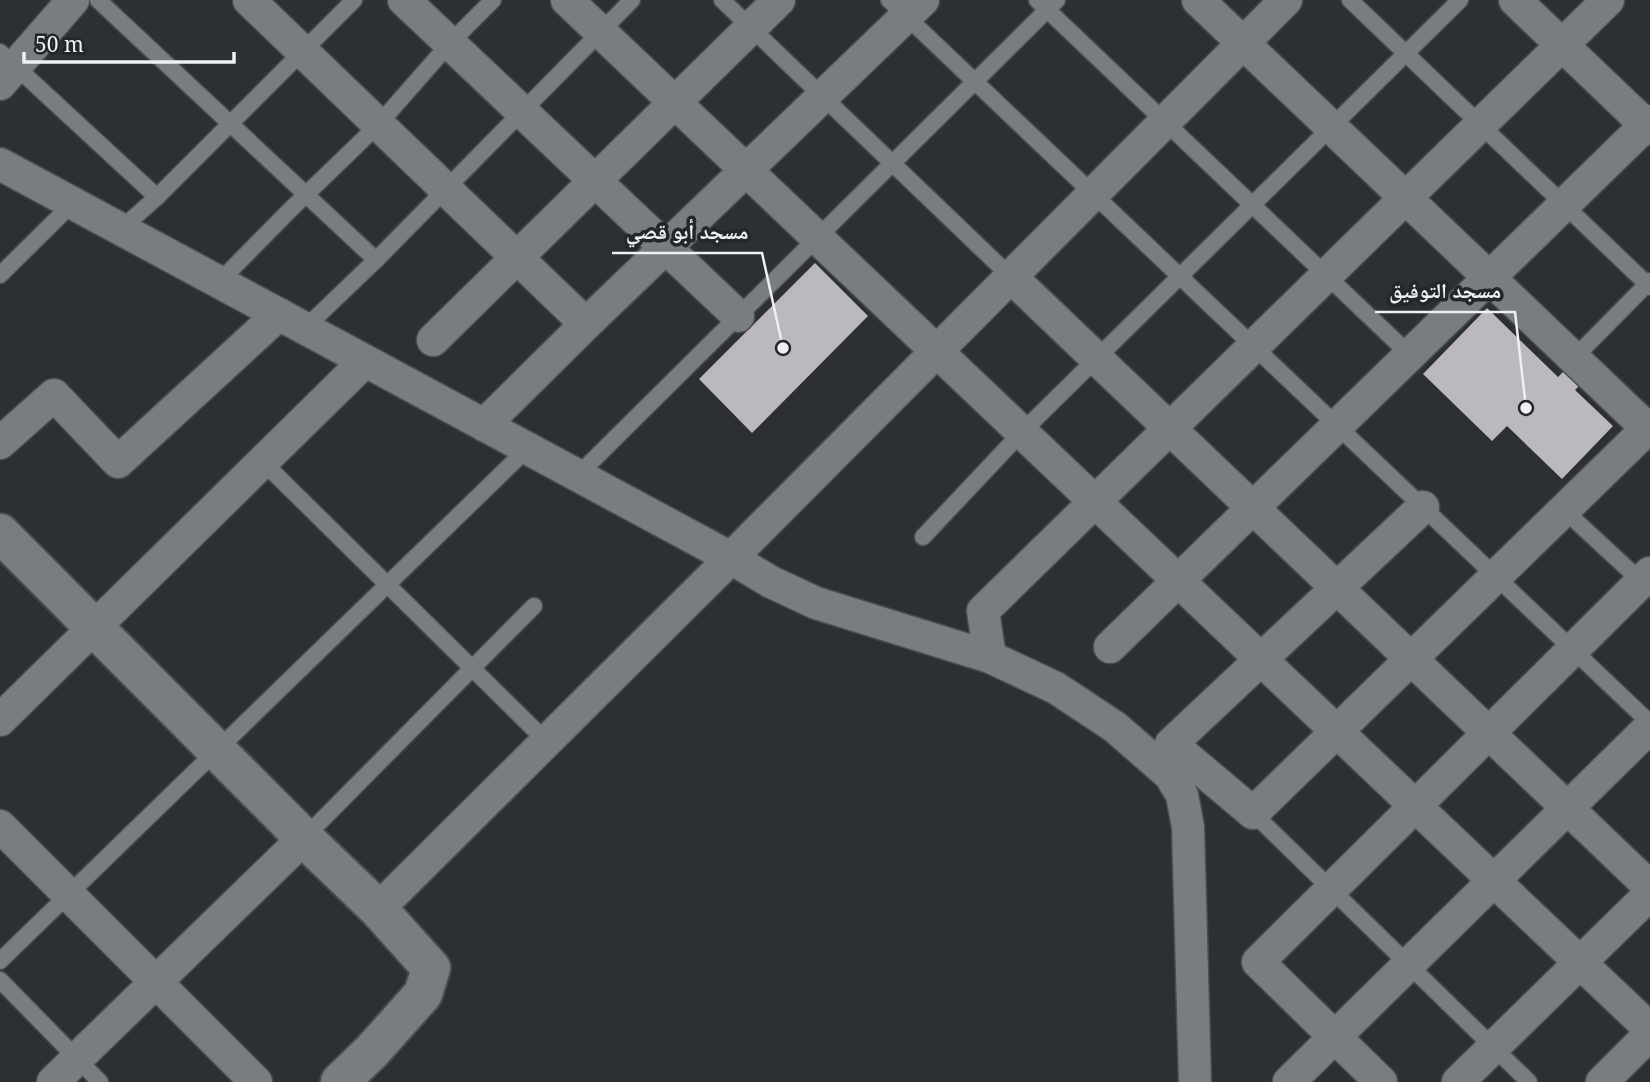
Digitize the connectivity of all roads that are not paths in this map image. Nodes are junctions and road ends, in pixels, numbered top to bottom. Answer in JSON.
{"nodes":[{"id":1,"x":73,"y":0,"type":"edge"},
{"id":2,"x":98,"y":0,"type":"edge"},
{"id":3,"x":249,"y":0,"type":"edge"},
{"id":4,"x":354,"y":0,"type":"edge"},
{"id":5,"x":404,"y":0,"type":"edge"},
{"id":6,"x":493,"y":0,"type":"edge"},
{"id":7,"x":567,"y":0,"type":"edge"},
{"id":8,"x":632,"y":0,"type":"edge"},
{"id":9,"x":722,"y":0,"type":"edge"},
{"id":10,"x":779,"y":0,"type":"edge"},
{"id":11,"x":1198,"y":0,"type":"edge"},
{"id":12,"x":1286,"y":0,"type":"edge"},
{"id":13,"x":1350,"y":0,"type":"edge"},
{"id":14,"x":1460,"y":0,"type":"edge"},
{"id":15,"x":1515,"y":0,"type":"edge"},
{"id":16,"x":1608,"y":0,"type":"edge"},
{"id":17,"x":1047,"y":3,"type":"edge"},
{"id":18,"x":906,"y":5,"type":"edge"},
{"id":19,"x":751,"y":28,"type":"junction"},
{"id":20,"x":601,"y":32,"type":"junction"},
{"id":21,"x":450,"y":43,"type":"junction"},
{"id":22,"x":1243,"y":43,"type":"junction"},
{"id":23,"x":1562,"y":44,"type":"junction"},
{"id":24,"x":302,"y":51,"type":"junction"},
{"id":25,"x":1406,"y":54,"type":"junction"},
{"id":26,"x":5,"y":67,"type":"edge"},
{"id":27,"x":975,"y":81,"type":"junction"},
{"id":28,"x":823,"y":97,"type":"junction"},
{"id":29,"x":675,"y":103,"type":"junction"},
{"id":30,"x":522,"y":112,"type":"junction"},
{"id":31,"x":1164,"y":122,"type":"junction"},
{"id":32,"x":229,"y":123,"type":"junction"},
{"id":33,"x":1480,"y":124,"type":"junction"},
{"id":34,"x":378,"y":125,"type":"junction"},
{"id":35,"x":1649,"y":125,"type":"edge"},
{"id":36,"x":1332,"y":127,"type":"junction"},
{"id":37,"x":892,"y":163,"type":"junction"},
{"id":38,"x":0,"y":164,"type":"edge"},
{"id":39,"x":747,"y":171,"type":"junction"},
{"id":40,"x":595,"y":181,"type":"junction"},
{"id":41,"x":446,"y":190,"type":"junction"},
{"id":42,"x":1093,"y":193,"type":"junction"},
{"id":43,"x":307,"y":194,"type":"junction"},
{"id":44,"x":157,"y":197,"type":"junction"},
{"id":45,"x":1406,"y":198,"type":"junction"},
{"id":46,"x":73,"y":203,"type":"junction"},
{"id":47,"x":1252,"y":205,"type":"junction"},
{"id":48,"x":1564,"y":205,"type":"junction"},
{"id":49,"x":121,"y":229,"type":"junction"},
{"id":50,"x":817,"y":238,"type":"junction"},
{"id":51,"x":666,"y":248,"type":"junction"},
{"id":52,"x":517,"y":258,"type":"junction"},
{"id":53,"x":376,"y":260,"type":"junction"},
{"id":54,"x":0,"y":275,"type":"edge"},
{"id":55,"x":1327,"y":275,"type":"junction"},
{"id":56,"x":1010,"y":276,"type":"junction"},
{"id":57,"x":1180,"y":276,"type":"junction"},
{"id":58,"x":1490,"y":277,"type":"junction"},
{"id":59,"x":219,"y":282,"type":"junction"},
{"id":60,"x":1649,"y":284,"type":"edge"},
{"id":61,"x":738,"y":316,"type":"junction"},
{"id":62,"x":292,"y":321,"type":"junction"},
{"id":63,"x":586,"y":324,"type":"junction"},
{"id":64,"x":433,"y":340,"type":"dead end"},
{"id":65,"x":1254,"y":346,"type":"junction"},
{"id":66,"x":936,"y":351,"type":"junction"},
{"id":67,"x":1410,"y":355,"type":"junction"},
{"id":68,"x":1097,"y":358,"type":"junction"},
{"id":69,"x":1574,"y":358,"type":"junction"},
{"id":70,"x":365,"y":361,"type":"junction"},
{"id":71,"x":484,"y":425,"type":"junction"},
{"id":72,"x":1337,"y":426,"type":"junction"},
{"id":73,"x":1170,"y":428,"type":"junction"},
{"id":74,"x":1649,"y":428,"type":"edge"},
{"id":75,"x":1022,"y":432,"type":"junction"},
{"id":76,"x":0,"y":443,"type":"edge"},
{"id":77,"x":527,"y":448,"type":"junction"},
{"id":78,"x":264,"y":463,"type":"junction"},
{"id":79,"x":578,"y":475,"type":"junction"},
{"id":80,"x":1096,"y":502,"type":"junction"},
{"id":81,"x":1423,"y":507,"type":"junction"},
{"id":82,"x":1253,"y":508,"type":"junction"},
{"id":83,"x":1564,"y":510,"type":"junction"},
{"id":84,"x":0,"y":533,"type":"edge"},
{"id":85,"x":923,"y":537,"type":"dead end"},
{"id":86,"x":731,"y":558,"type":"junction"},
{"id":87,"x":1496,"y":576,"type":"junction"},
{"id":88,"x":1179,"y":581,"type":"junction"},
{"id":89,"x":1647,"y":582,"type":"edge"},
{"id":90,"x":386,"y":584,"type":"junction"},
{"id":91,"x":1337,"y":588,"type":"junction"},
{"id":92,"x":534,"y":606,"type":"dead end"},
{"id":93,"x":94,"y":628,"type":"junction"},
{"id":94,"x":1110,"y":648,"type":"dead end"},
{"id":95,"x":1572,"y":649,"type":"junction"},
{"id":96,"x":990,"y":657,"type":"junction"},
{"id":97,"x":1411,"y":658,"type":"junction"},
{"id":98,"x":1261,"y":659,"type":"junction"},
{"id":99,"x":472,"y":667,"type":"junction"},
{"id":100,"x":0,"y":720,"type":"edge"},
{"id":101,"x":1650,"y":725,"type":"edge"},
{"id":102,"x":1337,"y":731,"type":"junction"},
{"id":103,"x":1489,"y":733,"type":"junction"},
{"id":104,"x":546,"y":741,"type":"junction"},
{"id":105,"x":216,"y":750,"type":"junction"},
{"id":106,"x":1415,"y":806,"type":"junction"},
{"id":107,"x":1567,"y":809,"type":"junction"},
{"id":108,"x":1253,"y":813,"type":"junction"},
{"id":109,"x":0,"y":826,"type":"edge"},
{"id":110,"x":304,"y":838,"type":"junction"},
{"id":111,"x":1494,"y":880,"type":"junction"},
{"id":112,"x":1650,"y":887,"type":"edge"},
{"id":113,"x":1332,"y":890,"type":"junction"},
{"id":114,"x":68,"y":894,"type":"junction"},
{"id":115,"x":1650,"y":894,"type":"edge"},
{"id":116,"x":378,"y":909,"type":"junction"},
{"id":117,"x":0,"y":961,"type":"edge"},
{"id":118,"x":1580,"y":962,"type":"junction"},
{"id":119,"x":1409,"y":965,"type":"junction"},
{"id":120,"x":0,"y":980,"type":"edge"},
{"id":121,"x":156,"y":982,"type":"junction"},
{"id":122,"x":1650,"y":1028,"type":"edge"},
{"id":123,"x":1650,"y":1034,"type":"edge"},
{"id":124,"x":1335,"y":1037,"type":"junction"},
{"id":125,"x":1494,"y":1047,"type":"junction"},
{"id":126,"x":77,"y":1058,"type":"junction"},
{"id":127,"x":53,"y":1082,"type":"edge"},
{"id":128,"x":100,"y":1082,"type":"edge"},
{"id":129,"x":256,"y":1082,"type":"edge"},
{"id":130,"x":340,"y":1082,"type":"edge"},
{"id":131,"x":1195,"y":1082,"type":"edge"},
{"id":132,"x":1289,"y":1082,"type":"edge"},
{"id":133,"x":1381,"y":1082,"type":"edge"},
{"id":134,"x":1458,"y":1082,"type":"edge"},
{"id":135,"x":1529,"y":1082,"type":"edge"},
{"id":136,"x":1602,"y":1082,"type":"edge"}],
"edges":[{"from":1,"to":26,"type":"street"},
{"from":2,"to":32,"type":"lane"},
{"from":3,"to":24,"type":"street"},
{"from":4,"to":24,"type":"lane"},
{"from":5,"to":21,"type":"street"},
{"from":6,"to":21,"type":"lane"},
{"from":7,"to":20,"type":"street"},
{"from":8,"to":20,"type":"lane"},
{"from":9,"to":19,"type":"lane"},
{"from":10,"to":19,"type":"street"},
{"from":11,"to":22,"type":"street"},
{"from":12,"to":22,"type":"street"},
{"from":13,"to":25,"type":"lane"},
{"from":14,"to":25,"type":"lane"},
{"from":15,"to":23,"type":"street"},
{"from":16,"to":23,"type":"street"},
{"from":17,"to":27,"type":"lane"},
{"from":17,"to":31,"type":"lane"},
{"from":18,"to":27,"type":"lane"},
{"from":18,"to":28,"type":"street"},
{"from":19,"to":28,"type":"lane"},
{"from":19,"to":29,"type":"street"},
{"from":20,"to":29,"type":"street"},
{"from":20,"to":30,"type":"lane"},
{"from":21,"to":30,"type":"street"},
{"from":21,"to":34,"type":"lane"},
{"from":22,"to":31,"type":"street"},
{"from":22,"to":36,"type":"street"},
{"from":23,"to":33,"type":"street"},
{"from":23,"to":35,"type":"street"},
{"from":24,"to":32,"type":"lane"},
{"from":24,"to":34,"type":"street"},
{"from":25,"to":33,"type":"lane"},
{"from":25,"to":36,"type":"lane"},
{"from":26,"to":44,"type":"lane"},
{"from":27,"to":37,"type":"lane"},
{"from":27,"to":42,"type":"lane"},
{"from":28,"to":37,"type":"lane"},
{"from":28,"to":39,"type":"street"},
{"from":29,"to":39,"type":"street"},
{"from":29,"to":40,"type":"street"},
{"from":30,"to":40,"type":"street"},
{"from":30,"to":41,"type":"lane"},
{"from":31,"to":42,"type":"street"},
{"from":31,"to":47,"type":"lane"},
{"from":32,"to":43,"type":"lane"},
{"from":32,"to":44,"type":"lane"},
{"from":33,"to":45,"type":"street"},
{"from":33,"to":48,"type":"lane"},
{"from":34,"to":41,"type":"street"},
{"from":34,"to":43,"type":"lane"},
{"from":35,"to":48,"type":"street"},
{"from":36,"to":45,"type":"street"},
{"from":36,"to":47,"type":"lane"},
{"from":37,"to":50,"type":"lane"},
{"from":37,"to":56,"type":"lane"},
{"from":38,"to":46,"type":"street"},
{"from":39,"to":50,"type":"street"},
{"from":39,"to":51,"type":"street"},
{"from":40,"to":51,"type":"street"},
{"from":40,"to":52,"type":"street"},
{"from":41,"to":52,"type":"street"},
{"from":41,"to":53,"type":"lane"},
{"from":42,"to":56,"type":"street"},
{"from":42,"to":57,"type":"lane"},
{"from":43,"to":53,"type":"lane"},
{"from":43,"to":59,"type":"lane"},
{"from":44,"to":49,"type":"lane"},
{"from":45,"to":55,"type":"street"},
{"from":45,"to":58,"type":"street"},
{"from":46,"to":49,"type":"street"},
{"from":46,"to":54,"type":"lane"},
{"from":47,"to":55,"type":"lane"},
{"from":47,"to":57,"type":"lane"},
{"from":48,"to":58,"type":"street"},
{"from":48,"to":60,"type":"lane"},
{"from":49,"to":59,"type":"street"},
{"from":50,"to":61,"type":"lane"},
{"from":50,"to":66,"type":"street"},
{"from":51,"to":61,"type":"street"},
{"from":51,"to":63,"type":"street"},
{"from":52,"to":63,"type":"street"},
{"from":52,"to":64,"type":"street"},
{"from":53,"to":62,"type":"lane"},
{"from":55,"to":65,"type":"street"},
{"from":55,"to":67,"type":"lane"},
{"from":56,"to":66,"type":"street"},
{"from":56,"to":68,"type":"street"},
{"from":57,"to":65,"type":"lane"},
{"from":57,"to":68,"type":"lane"},
{"from":58,"to":67,"type":"street"},
{"from":58,"to":69,"type":"street"},
{"from":59,"to":62,"type":"street"},
{"from":60,"to":69,"type":"lane"},
{"from":61,"to":79,"type":"lane"},
{"from":62,"to":70,"type":"street"},
{"from":62,"to":76,"type":"street"},
{"from":63,"to":71,"type":"street"},
{"from":65,"to":72,"type":"lane"},
{"from":65,"to":73,"type":"street"},
{"from":66,"to":75,"type":"street"},
{"from":66,"to":86,"type":"street"},
{"from":67,"to":72,"type":"street"},
{"from":68,"to":73,"type":"street"},
{"from":68,"to":75,"type":"lane"},
{"from":69,"to":74,"type":"street"},
{"from":70,"to":71,"type":"street"},
{"from":70,"to":78,"type":"street"},
{"from":71,"to":77,"type":"street"},
{"from":72,"to":81,"type":"lane"},
{"from":72,"to":82,"type":"street"},
{"from":73,"to":80,"type":"street"},
{"from":73,"to":82,"type":"street"},
{"from":74,"to":83,"type":"street"},
{"from":75,"to":80,"type":"street"},
{"from":75,"to":85,"type":"lane"},
{"from":77,"to":79,"type":"street"},
{"from":77,"to":90,"type":"lane"},
{"from":78,"to":90,"type":"lane"},
{"from":78,"to":93,"type":"street"},
{"from":79,"to":86,"type":"street"},
{"from":80,"to":88,"type":"street"},
{"from":80,"to":96,"type":"street"},
{"from":81,"to":87,"type":"lane"},
{"from":81,"to":91,"type":"street"},
{"from":82,"to":88,"type":"street"},
{"from":82,"to":91,"type":"street"},
{"from":83,"to":87,"type":"street"},
{"from":83,"to":89,"type":"lane"},
{"from":84,"to":93,"type":"street"},
{"from":86,"to":96,"type":"street"},
{"from":86,"to":104,"type":"street"},
{"from":87,"to":95,"type":"lane"},
{"from":87,"to":97,"type":"street"},
{"from":88,"to":94,"type":"street"},
{"from":88,"to":98,"type":"street"},
{"from":89,"to":95,"type":"street"},
{"from":90,"to":99,"type":"lane"},
{"from":90,"to":105,"type":"lane"},
{"from":91,"to":97,"type":"street"},
{"from":91,"to":98,"type":"street"},
{"from":92,"to":99,"type":"lane"},
{"from":93,"to":100,"type":"street"},
{"from":93,"to":105,"type":"street"},
{"from":95,"to":101,"type":"lane"},
{"from":95,"to":103,"type":"street"},
{"from":96,"to":131,"type":"street"},
{"from":97,"to":102,"type":"street"},
{"from":97,"to":103,"type":"street"},
{"from":98,"to":102,"type":"street"},
{"from":98,"to":108,"type":"street"},
{"from":99,"to":104,"type":"lane"},
{"from":99,"to":110,"type":"lane"},
{"from":101,"to":107,"type":"street"},
{"from":102,"to":106,"type":"street"},
{"from":102,"to":108,"type":"street"},
{"from":103,"to":106,"type":"street"},
{"from":103,"to":107,"type":"street"},
{"from":104,"to":116,"type":"street"},
{"from":105,"to":110,"type":"street"},
{"from":105,"to":114,"type":"lane"},
{"from":106,"to":111,"type":"street"},
{"from":106,"to":113,"type":"street"},
{"from":107,"to":111,"type":"street"},
{"from":107,"to":112,"type":"street"},
{"from":108,"to":113,"type":"lane"},
{"from":109,"to":114,"type":"street"},
{"from":110,"to":116,"type":"street"},
{"from":110,"to":121,"type":"street"},
{"from":111,"to":118,"type":"street"},
{"from":111,"to":119,"type":"street"},
{"from":113,"to":119,"type":"lane"},
{"from":113,"to":124,"type":"street"},
{"from":114,"to":117,"type":"lane"},
{"from":114,"to":121,"type":"street"},
{"from":115,"to":118,"type":"street"},
{"from":116,"to":130,"type":"street"},
{"from":118,"to":122,"type":"street"},
{"from":118,"to":125,"type":"street"},
{"from":119,"to":124,"type":"street"},
{"from":119,"to":125,"type":"lane"},
{"from":120,"to":126,"type":"lane"},
{"from":121,"to":126,"type":"street"},
{"from":121,"to":129,"type":"street"},
{"from":123,"to":136,"type":"street"},
{"from":124,"to":132,"type":"street"},
{"from":124,"to":133,"type":"street"},
{"from":125,"to":134,"type":"street"},
{"from":125,"to":135,"type":"lane"},
{"from":126,"to":127,"type":"street"},
{"from":126,"to":128,"type":"lane"}]}
